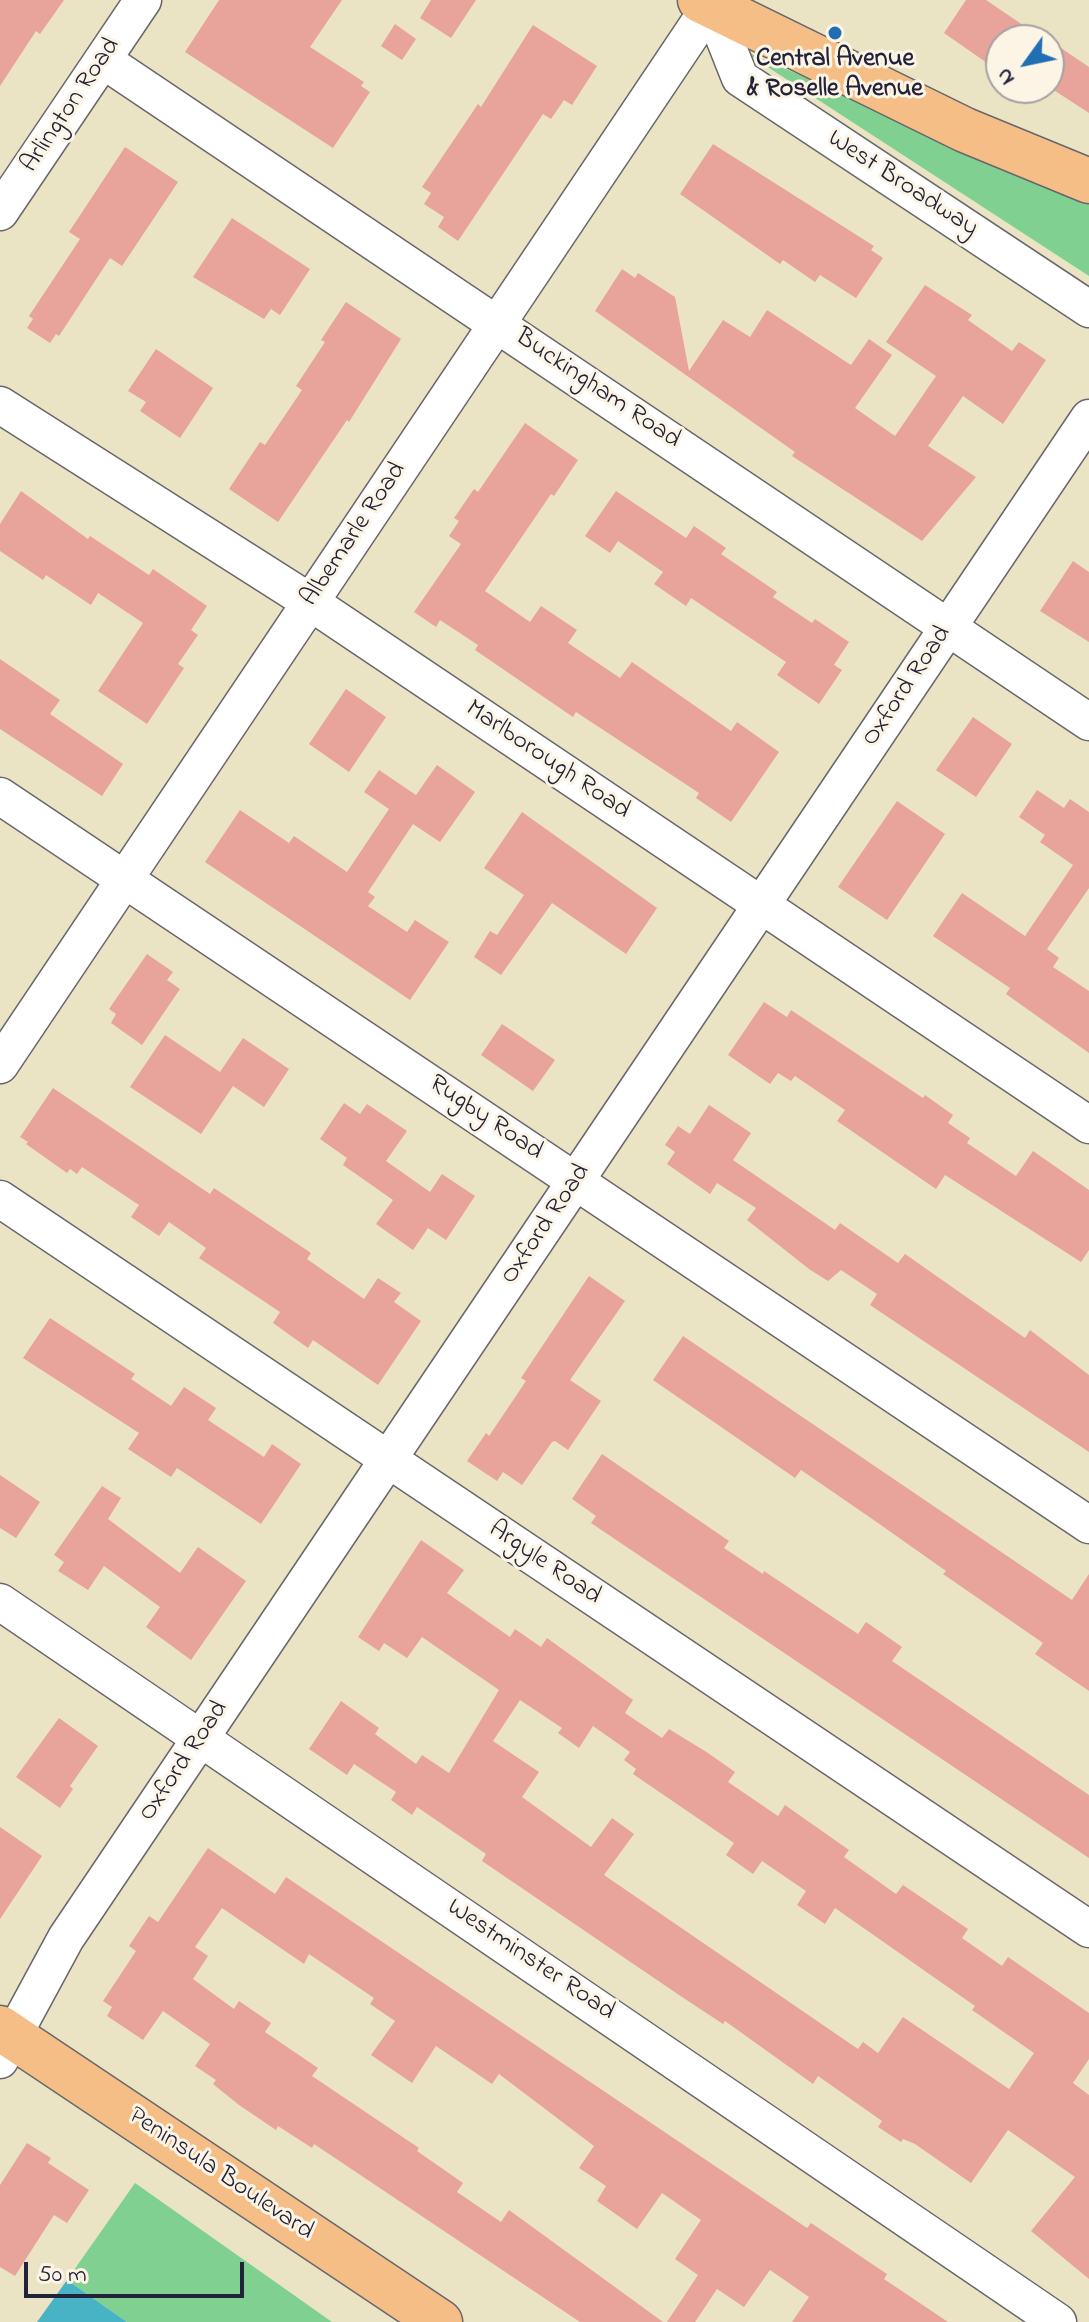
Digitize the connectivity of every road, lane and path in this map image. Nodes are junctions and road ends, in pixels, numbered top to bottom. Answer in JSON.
{"nodes":[{"id":1,"x":143,"y":0,"type":"edge"},
{"id":2,"x":726,"y":6,"type":"edge"},
{"id":3,"x":103,"y":60,"type":"junction"},
{"id":4,"x":1089,"y":181,"type":"edge"},
{"id":5,"x":0,"y":212,"type":"edge"},
{"id":6,"x":1089,"y":309,"type":"edge"},
{"id":7,"x":498,"y":324,"type":"junction"},
{"id":8,"x":0,"y":405,"type":"edge"},
{"id":9,"x":1089,"y":418,"type":"edge"},
{"id":10,"x":310,"y":602,"type":"junction"},
{"id":11,"x":949,"y":627,"type":"junction"},
{"id":12,"x":1089,"y":722,"type":"edge"},
{"id":13,"x":0,"y":796,"type":"edge"},
{"id":14,"x":125,"y":880,"type":"junction"},
{"id":15,"x":761,"y":905,"type":"junction"},
{"id":16,"x":0,"y":1065,"type":"edge"},
{"id":17,"x":1089,"y":1125,"type":"edge"},
{"id":18,"x":577,"y":1180,"type":"junction"},
{"id":19,"x":0,"y":1199,"type":"edge"},
{"id":20,"x":389,"y":1459,"type":"junction"},
{"id":21,"x":1089,"y":1525,"type":"edge"},
{"id":22,"x":0,"y":1602,"type":"edge"},
{"id":23,"x":202,"y":1737,"type":"junction"},
{"id":24,"x":1089,"y":1929,"type":"edge"},
{"id":25,"x":4,"y":2041,"type":"edge"},
{"id":26,"x":440,"y":2322,"type":"edge"},
{"id":27,"x":1058,"y":2322,"type":"edge"}],
"edges":[{"from":1,"to":3,"type":"street","name":"Arlington Road"},
{"from":2,"to":4,"type":"main road"},
{"from":2,"to":6,"type":"street","name":"West Broadway"},
{"from":2,"to":7,"type":"street","name":"Albemarle Road"},
{"from":3,"to":5,"type":"street","name":"Arlington Road"},
{"from":3,"to":7,"type":"street","name":"Buckingham Road"},
{"from":7,"to":10,"type":"street","name":"Albemarle Road"},
{"from":7,"to":11,"type":"street","name":"Buckingham Road"},
{"from":8,"to":10,"type":"street","name":"Marlborough Road"},
{"from":9,"to":11,"type":"street","name":"Oxford Road"},
{"from":10,"to":14,"type":"street","name":"Albemarle Road"},
{"from":10,"to":15,"type":"street","name":"Marlborough Road"},
{"from":11,"to":12,"type":"street","name":"Buckingham Road"},
{"from":11,"to":15,"type":"street","name":"Oxford Road"},
{"from":13,"to":14,"type":"street","name":"Rugby Road"},
{"from":14,"to":16,"type":"street","name":"Albemarle Road"},
{"from":14,"to":18,"type":"street","name":"Rugby Road"},
{"from":15,"to":17,"type":"street","name":"Marlborough Road"},
{"from":15,"to":18,"type":"street","name":"Oxford Road"},
{"from":18,"to":20,"type":"street","name":"Oxford Road"},
{"from":18,"to":21,"type":"street","name":"Rugby Road"},
{"from":19,"to":20,"type":"street","name":"Argyle Road"},
{"from":20,"to":23,"type":"street","name":"Oxford Road"},
{"from":20,"to":24,"type":"street","name":"Argyle Road"},
{"from":22,"to":23,"type":"street","name":"Westminster Road"},
{"from":23,"to":25,"type":"street","name":"Oxford Road"},
{"from":23,"to":27,"type":"street","name":"Westminster Road"},
{"from":25,"to":26,"type":"main road","name":"Peninsula Boulevard"}]}
